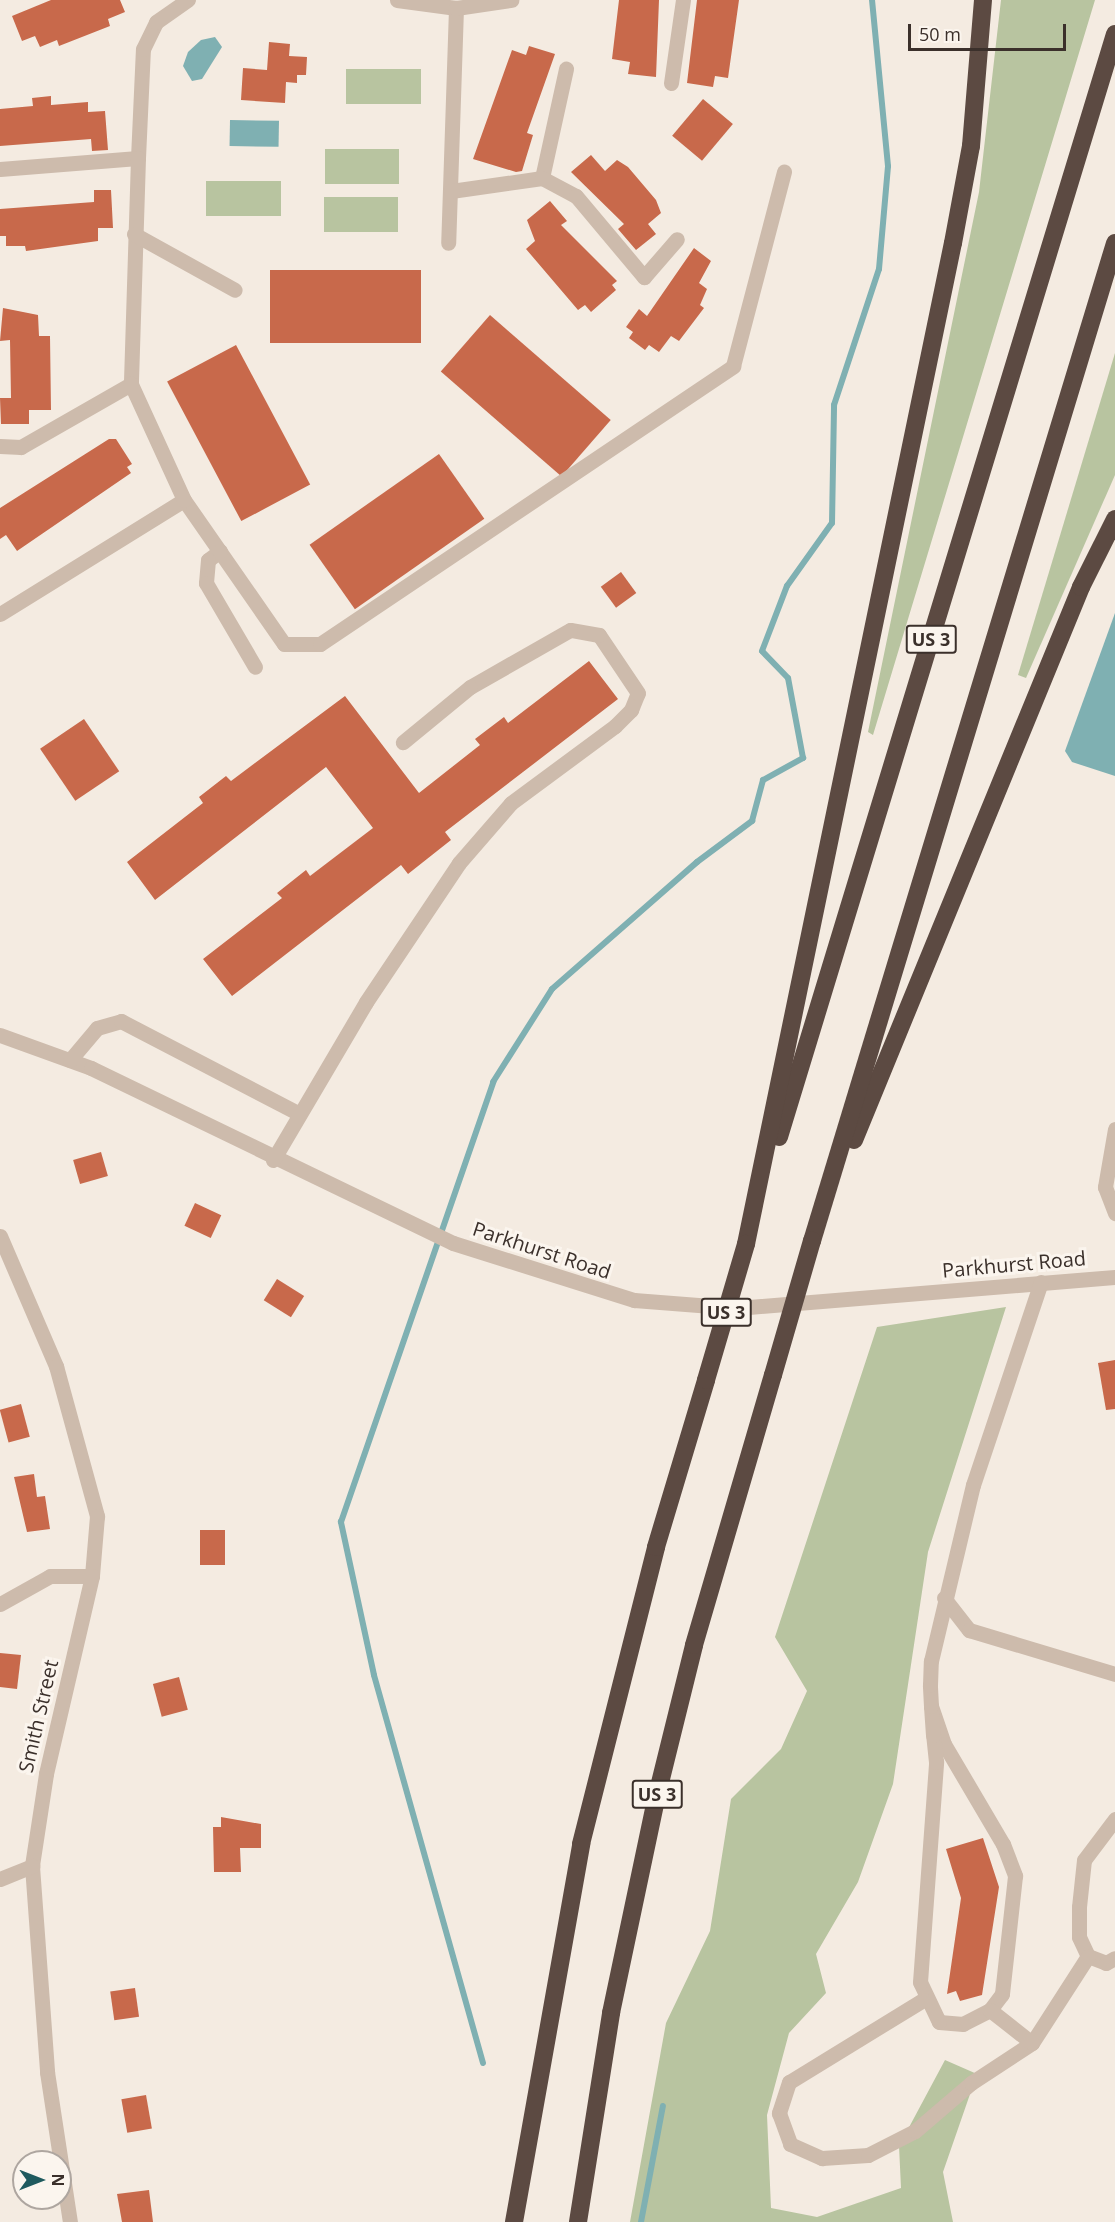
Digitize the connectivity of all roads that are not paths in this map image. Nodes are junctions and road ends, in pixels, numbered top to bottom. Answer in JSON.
{"nodes":[{"id":1,"x":188,"y":0,"type":"edge"},
{"id":2,"x":397,"y":0,"type":"edge"},
{"id":3,"x":511,"y":0,"type":"edge"},
{"id":4,"x":683,"y":0,"type":"edge"},
{"id":5,"x":984,"y":0,"type":"edge"},
{"id":6,"x":456,"y":8,"type":"junction"},
{"id":7,"x":1115,"y":34,"type":"edge"},
{"id":8,"x":566,"y":69,"type":"dead end"},
{"id":9,"x":671,"y":83,"type":"dead end"},
{"id":10,"x":138,"y":158,"type":"junction"},
{"id":11,"x":0,"y":169,"type":"edge"},
{"id":12,"x":784,"y":172,"type":"dead end"},
{"id":13,"x":542,"y":178,"type":"junction"},
{"id":14,"x":451,"y":191,"type":"junction"},
{"id":15,"x":134,"y":234,"type":"junction"},
{"id":16,"x":677,"y":239,"type":"dead end"},
{"id":17,"x":448,"y":243,"type":"dead end"},
{"id":18,"x":1115,"y":243,"type":"edge"},
{"id":19,"x":235,"y":290,"type":"dead end"},
{"id":20,"x":131,"y":384,"type":"junction"},
{"id":21,"x":0,"y":446,"type":"edge"},
{"id":22,"x":183,"y":500,"type":"junction"},
{"id":23,"x":1115,"y":519,"type":"edge"},
{"id":24,"x":220,"y":551,"type":"junction"},
{"id":25,"x":0,"y":614,"type":"edge"},
{"id":26,"x":255,"y":667,"type":"dead end"},
{"id":27,"x":403,"y":742,"type":"dead end"},
{"id":28,"x":0,"y":1035,"type":"edge"},
{"id":29,"x":70,"y":1060,"type":"junction"},
{"id":30,"x":298,"y":1113,"type":"junction"},
{"id":31,"x":1115,"y":1129,"type":"edge"},
{"id":32,"x":273,"y":1160,"type":"junction"},
{"id":33,"x":1115,"y":1213,"type":"edge"},
{"id":34,"x":0,"y":1236,"type":"edge"},
{"id":35,"x":812,"y":1241,"type":"junction"},
{"id":36,"x":746,"y":1244,"type":"junction"},
{"id":37,"x":1115,"y":1277,"type":"edge"},
{"id":38,"x":1041,"y":1282,"type":"junction"},
{"id":39,"x":92,"y":1576,"type":"junction"},
{"id":40,"x":944,"y":1598,"type":"junction"},
{"id":41,"x":0,"y":1604,"type":"edge"},
{"id":42,"x":1115,"y":1674,"type":"edge"},
{"id":43,"x":931,"y":1706,"type":"junction"},
{"id":44,"x":1115,"y":1819,"type":"edge"},
{"id":45,"x":32,"y":1866,"type":"junction"},
{"id":46,"x":0,"y":1879,"type":"edge"},
{"id":47,"x":1088,"y":1956,"type":"junction"},
{"id":48,"x":1115,"y":1958,"type":"edge"},
{"id":49,"x":923,"y":2000,"type":"junction"},
{"id":50,"x":990,"y":2010,"type":"junction"},
{"id":51,"x":1032,"y":2043,"type":"junction"},
{"id":52,"x":70,"y":2222,"type":"edge"},
{"id":53,"x":514,"y":2222,"type":"edge"},
{"id":54,"x":578,"y":2222,"type":"edge"}],
"edges":[{"from":1,"to":10,"type":"street"},
{"from":2,"to":6,"type":"street"},
{"from":3,"to":6,"type":"street"},
{"from":4,"to":9,"type":"street"},
{"from":5,"to":36,"type":"highway"},
{"from":6,"to":14,"type":"street"},
{"from":7,"to":36,"type":"highway","number":"US 3"},
{"from":8,"to":13,"type":"street"},
{"from":10,"to":11,"type":"street"},
{"from":10,"to":15,"type":"street"},
{"from":12,"to":24,"type":"street"},
{"from":13,"to":14,"type":"street"},
{"from":13,"to":16,"type":"street"},
{"from":14,"to":17,"type":"street"},
{"from":15,"to":19,"type":"street"},
{"from":15,"to":20,"type":"street"},
{"from":18,"to":35,"type":"highway","number":"US 3"},
{"from":20,"to":21,"type":"street"},
{"from":20,"to":22,"type":"street"},
{"from":22,"to":24,"type":"street"},
{"from":22,"to":25,"type":"street"},
{"from":23,"to":35,"type":"highway"},
{"from":24,"to":26,"type":"street"},
{"from":27,"to":30,"type":"street"},
{"from":28,"to":29,"type":"street","name":"Parkhurst Road"},
{"from":29,"to":30,"type":"street"},
{"from":29,"to":32,"type":"street","name":"Parkhurst Road"},
{"from":30,"to":32,"type":"street"},
{"from":31,"to":33,"type":"street"},
{"from":32,"to":38,"type":"street","name":"Parkhurst Road"},
{"from":34,"to":39,"type":"street","name":"Smith Street"},
{"from":35,"to":54,"type":"highway","number":"US 3","bridge":true},
{"from":36,"to":53,"type":"highway","number":"US 3","bridge":true},
{"from":37,"to":38,"type":"street","name":"Parkhurst Road"},
{"from":38,"to":40,"type":"street"},
{"from":39,"to":41,"type":"street"},
{"from":39,"to":45,"type":"street","name":"Smith Street"},
{"from":40,"to":42,"type":"street"},
{"from":40,"to":43,"type":"street"},
{"from":43,"to":49,"type":"street"},
{"from":43,"to":50,"type":"street"},
{"from":44,"to":47,"type":"street"},
{"from":45,"to":46,"type":"street"},
{"from":45,"to":52,"type":"street","name":"Smith Street"},
{"from":47,"to":48,"type":"street"},
{"from":47,"to":51,"type":"street"},
{"from":49,"to":50,"type":"street"},
{"from":49,"to":51,"type":"street"},
{"from":50,"to":51,"type":"street"}]}
